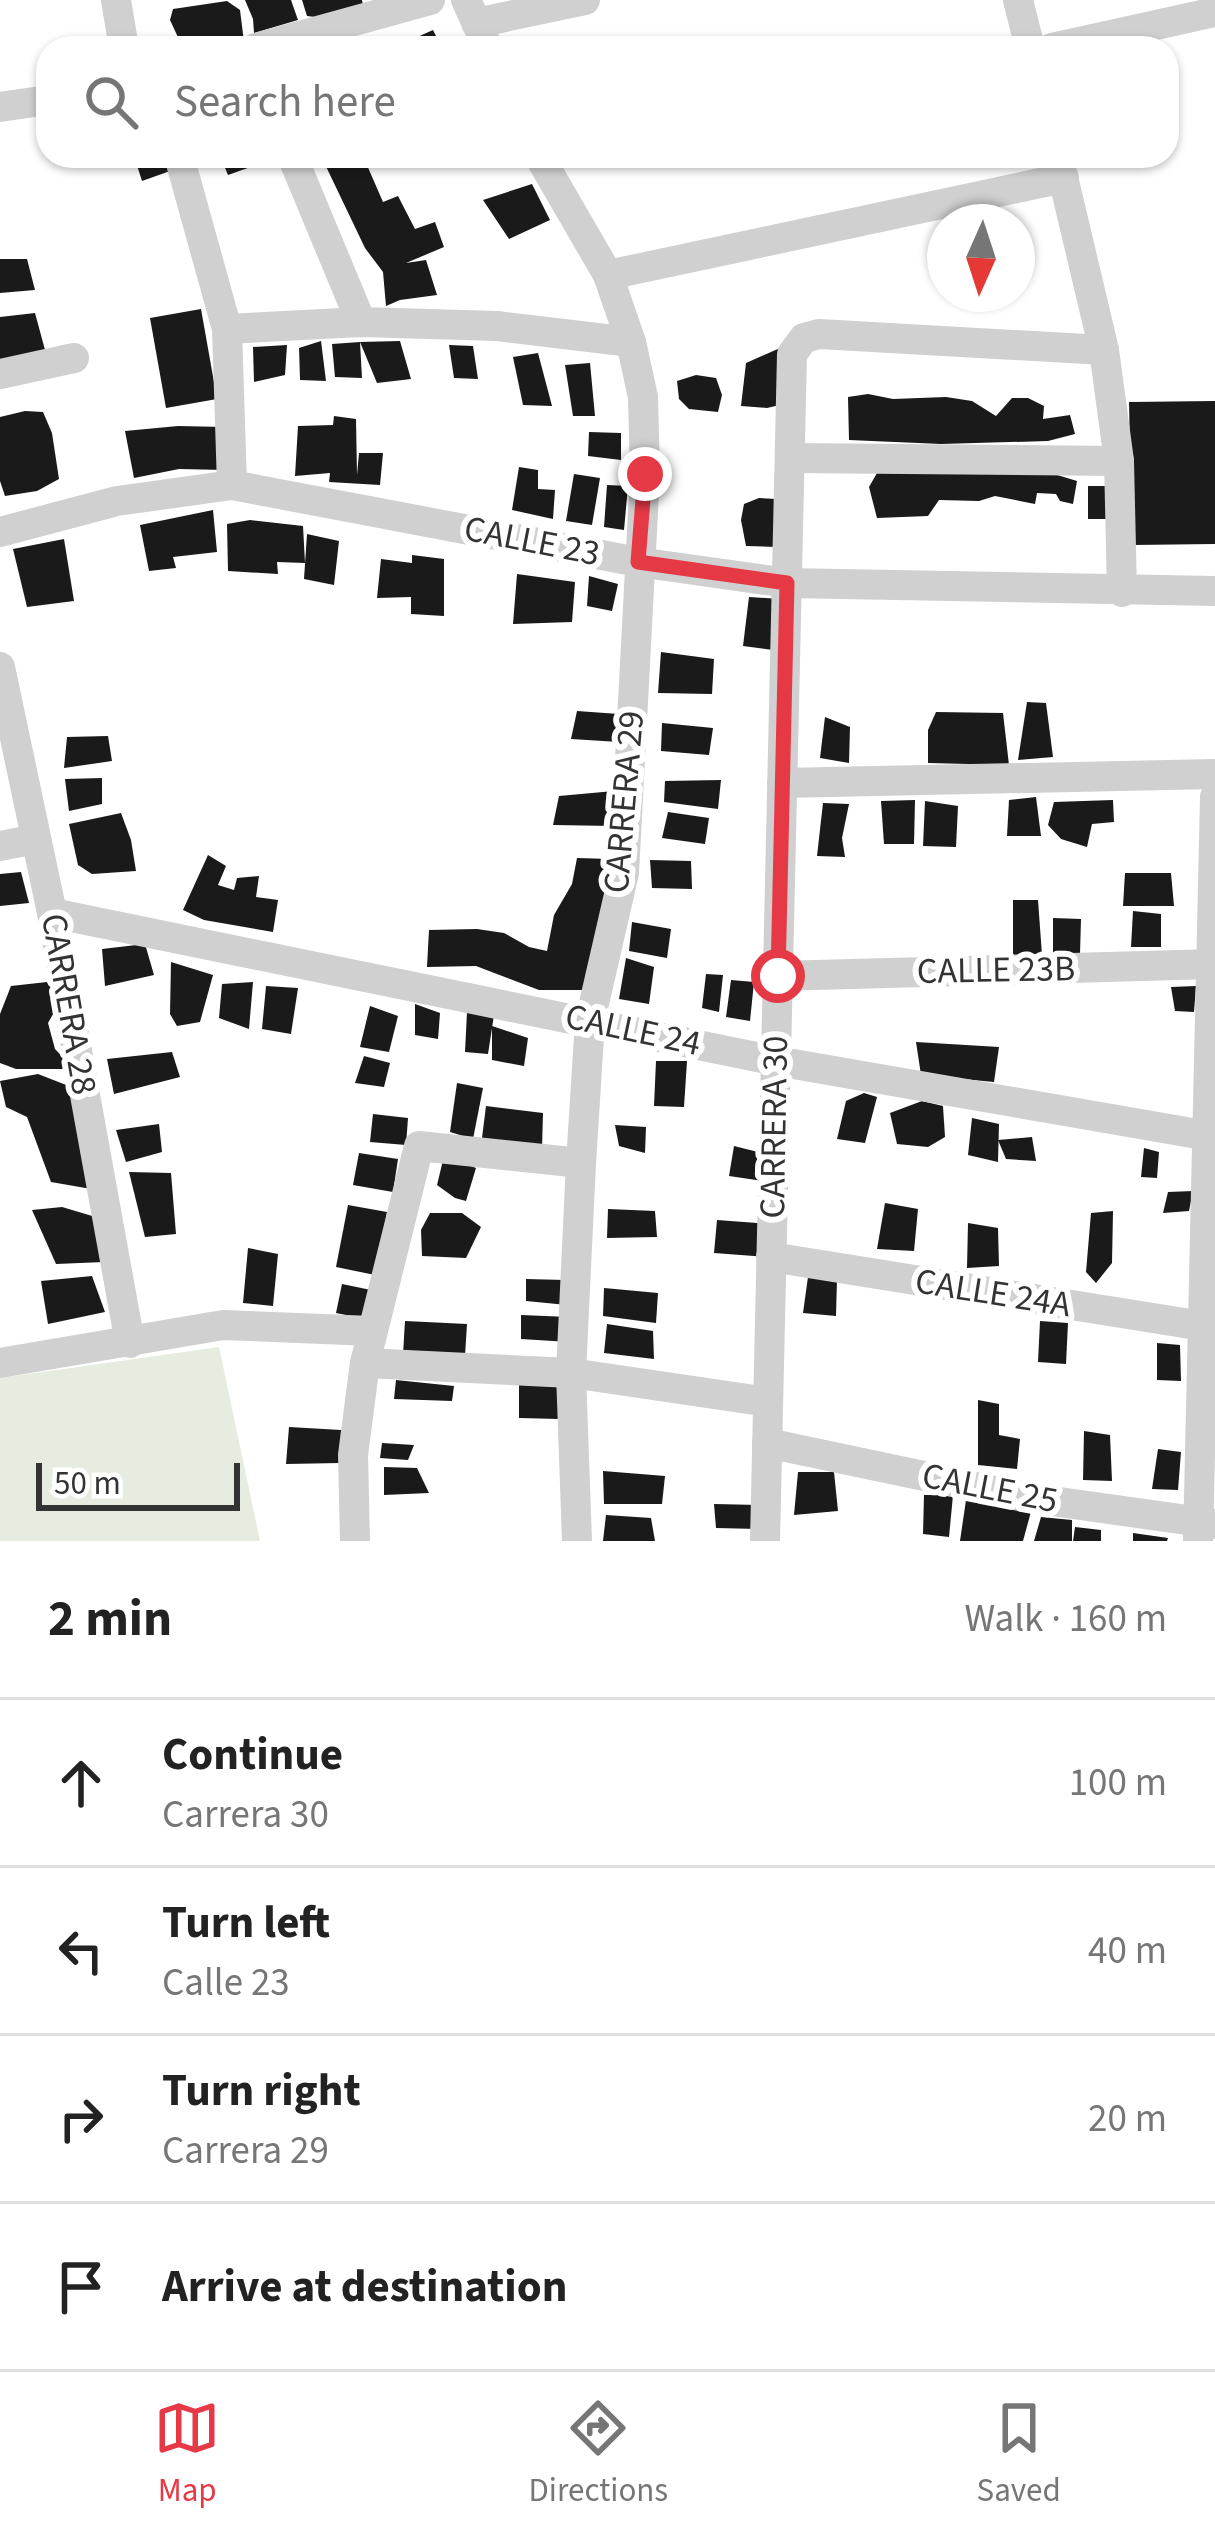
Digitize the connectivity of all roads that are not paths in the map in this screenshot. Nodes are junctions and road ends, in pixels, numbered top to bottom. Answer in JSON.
{"nodes":[{"id":1,"x":116,"y":0,"type":"edge"},
{"id":2,"x":430,"y":0,"type":"edge"},
{"id":3,"x":585,"y":0,"type":"edge"},
{"id":4,"x":1018,"y":0,"type":"edge"},
{"id":5,"x":1215,"y":13,"type":"edge"},
{"id":6,"x":477,"y":24,"type":"edge"},
{"id":7,"x":122,"y":36,"type":"edge"},
{"id":8,"x":300,"y":36,"type":"edge"},
{"id":9,"x":1027,"y":36,"type":"edge"},
{"id":10,"x":1108,"y":36,"type":"edge"},
{"id":11,"x":36,"y":102,"type":"edge"},
{"id":12,"x":0,"y":107,"type":"edge"},
{"id":13,"x":182,"y":168,"type":"edge"},
{"id":14,"x":297,"y":168,"type":"edge"},
{"id":15,"x":545,"y":168,"type":"edge"},
{"id":16,"x":1057,"y":168,"type":"edge"},
{"id":17,"x":1061,"y":168,"type":"edge"},
{"id":18,"x":608,"y":275,"type":"junction"},
{"id":19,"x":362,"y":322,"type":"junction"},
{"id":20,"x":227,"y":329,"type":"junction"},
{"id":21,"x":631,"y":343,"type":"junction"},
{"id":22,"x":1103,"y":350,"type":"junction"},
{"id":23,"x":74,"y":358,"type":"dead end"},
{"id":24,"x":0,"y":374,"type":"edge"},
{"id":25,"x":790,"y":458,"type":"junction"},
{"id":26,"x":1119,"y":461,"type":"junction"},
{"id":27,"x":232,"y":485,"type":"junction"},
{"id":28,"x":0,"y":532,"type":"edge"},
{"id":29,"x":638,"y":562,"type":"junction"},
{"id":30,"x":787,"y":583,"type":"junction"},
{"id":31,"x":1215,"y":591,"type":"edge"},
{"id":32,"x":1122,"y":592,"type":"junction"},
{"id":33,"x":0,"y":667,"type":"edge"},
{"id":34,"x":1215,"y":774,"type":"edge"},
{"id":35,"x":782,"y":783,"type":"junction"},
{"id":36,"x":1215,"y":797,"type":"edge"},
{"id":37,"x":36,"y":839,"type":"junction"},
{"id":38,"x":0,"y":846,"type":"edge"},
{"id":39,"x":52,"y":913,"type":"junction"},
{"id":40,"x":1213,"y":964,"type":"edge"},
{"id":41,"x":778,"y":976,"type":"junction"},
{"id":42,"x":590,"y":1021,"type":"junction"},
{"id":43,"x":776,"y":1061,"type":"junction"},
{"id":44,"x":1211,"y":1137,"type":"edge"},
{"id":45,"x":581,"y":1163,"type":"junction"},
{"id":46,"x":771,"y":1257,"type":"junction"},
{"id":47,"x":1209,"y":1328,"type":"edge"},
{"id":48,"x":372,"y":1331,"type":"junction"},
{"id":49,"x":130,"y":1343,"type":"junction"},
{"id":50,"x":365,"y":1363,"type":"junction"},
{"id":51,"x":0,"y":1364,"type":"edge"},
{"id":52,"x":571,"y":1373,"type":"junction"},
{"id":53,"x":768,"y":1402,"type":"junction"},
{"id":54,"x":767,"y":1443,"type":"junction"},
{"id":55,"x":1204,"y":1529,"type":"edge"},
{"id":56,"x":355,"y":1541,"type":"edge"},
{"id":57,"x":577,"y":1541,"type":"edge"},
{"id":58,"x":765,"y":1541,"type":"edge"}],
"edges":[{"from":1,"to":7,"type":"street"},
{"from":2,"to":8,"type":"street"},
{"from":3,"to":6,"type":"street"},
{"from":4,"to":9,"type":"street"},
{"from":5,"to":10,"type":"street"},
{"from":11,"to":12,"type":"street"},
{"from":13,"to":20,"type":"street"},
{"from":14,"to":19,"type":"street"},
{"from":15,"to":18,"type":"street","name":"CARRERA 29"},
{"from":16,"to":18,"type":"street"},
{"from":17,"to":22,"type":"street"},
{"from":18,"to":21,"type":"street","name":"CARRERA 29"},
{"from":19,"to":20,"type":"street"},
{"from":19,"to":21,"type":"street"},
{"from":20,"to":27,"type":"street"},
{"from":21,"to":29,"type":"street","name":"CARRERA 29"},
{"from":22,"to":25,"type":"street","name":"CARRERA 30"},
{"from":22,"to":26,"type":"street"},
{"from":23,"to":24,"type":"street"},
{"from":25,"to":26,"type":"street"},
{"from":25,"to":30,"type":"street","name":"CARRERA 30"},
{"from":26,"to":32,"type":"street"},
{"from":27,"to":28,"type":"street","name":"CALLE 23"},
{"from":27,"to":29,"type":"street","name":"CALLE 23"},
{"from":29,"to":30,"type":"street","name":"CALLE 23"},
{"from":29,"to":42,"type":"street","name":"CARRERA 29"},
{"from":30,"to":32,"type":"street","name":"CALLE 23"},
{"from":30,"to":35,"type":"street","name":"CARRERA 30"},
{"from":31,"to":32,"type":"street","name":"CALLE 23"},
{"from":33,"to":37,"type":"street","name":"CARRERA 28"},
{"from":34,"to":35,"type":"street"},
{"from":35,"to":41,"type":"street","name":"CARRERA 30"},
{"from":36,"to":40,"type":"street"},
{"from":37,"to":38,"type":"street"},
{"from":37,"to":39,"type":"street","name":"CARRERA 28"},
{"from":39,"to":42,"type":"street","name":"CALLE 24"},
{"from":39,"to":49,"type":"street","name":"CARRERA 28"},
{"from":40,"to":41,"type":"street","name":"CALLE 23B"},
{"from":40,"to":44,"type":"street"},
{"from":41,"to":43,"type":"street","name":"CARRERA 30"},
{"from":42,"to":43,"type":"street","name":"CALLE 24"},
{"from":42,"to":45,"type":"street","name":"CARRERA 29"},
{"from":43,"to":44,"type":"street","name":"CALLE 24"},
{"from":43,"to":46,"type":"street","name":"CARRERA 30"},
{"from":44,"to":47,"type":"street"},
{"from":45,"to":48,"type":"street"},
{"from":45,"to":52,"type":"street","name":"CARRERA 29"},
{"from":46,"to":47,"type":"street","name":"CALLE 24A"},
{"from":46,"to":53,"type":"street","name":"CARRERA 30"},
{"from":47,"to":55,"type":"street"},
{"from":48,"to":49,"type":"street"},
{"from":48,"to":50,"type":"street"},
{"from":49,"to":51,"type":"street"},
{"from":50,"to":52,"type":"street"},
{"from":50,"to":56,"type":"street"},
{"from":52,"to":53,"type":"street"},
{"from":52,"to":57,"type":"street","name":"CARRERA 29"},
{"from":53,"to":54,"type":"street","name":"CARRERA 30"},
{"from":54,"to":55,"type":"street","name":"CALLE 25"},
{"from":54,"to":58,"type":"street","name":"CARRERA 30"}]}
